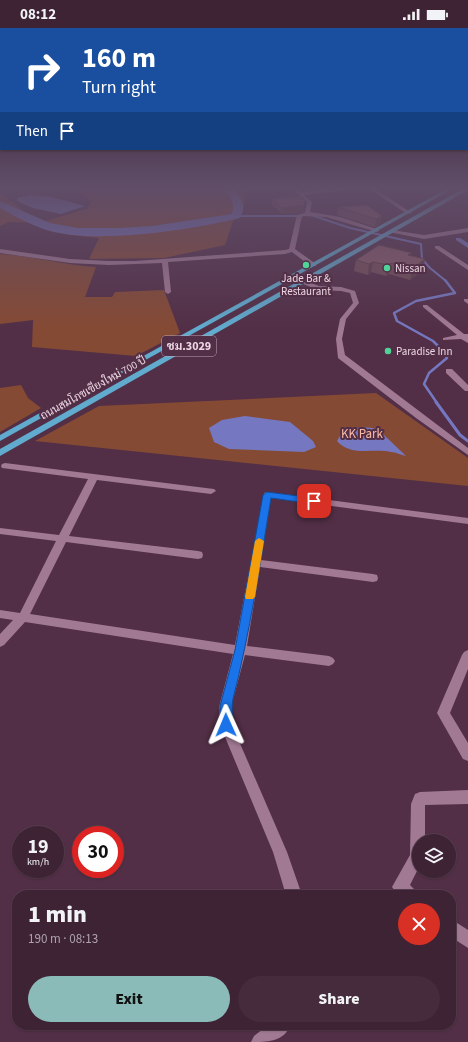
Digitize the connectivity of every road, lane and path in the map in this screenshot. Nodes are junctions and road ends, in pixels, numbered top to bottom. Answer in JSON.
{"nodes":[{"id":1,"x":296,"y":234,"type":"edge"},
{"id":2,"x":369,"y":234,"type":"edge"},
{"id":3,"x":387,"y":234,"type":"edge"},
{"id":4,"x":401,"y":234,"type":"edge"},
{"id":5,"x":441,"y":234,"type":"edge"},
{"id":6,"x":437,"y":247,"type":"dead end"},
{"id":7,"x":292,"y":250,"type":"junction"},
{"id":8,"x":0,"y":251,"type":"edge"},
{"id":9,"x":165,"y":261,"type":"junction"},
{"id":10,"x":314,"y":265,"type":"junction"},
{"id":11,"x":468,"y":268,"type":"edge"},
{"id":12,"x":303,"y":282,"type":"junction"},
{"id":13,"x":168,"y":292,"type":"dead end"},
{"id":14,"x":425,"y":306,"type":"dead end"},
{"id":15,"x":466,"y":338,"type":"edge"},
{"id":16,"x":445,"y":339,"type":"dead end"},
{"id":17,"x":449,"y":372,"type":"dead end"},
{"id":18,"x":468,"y":389,"type":"edge"},
{"id":19,"x":0,"y":438,"type":"edge"},
{"id":20,"x":468,"y":452,"type":"edge"},
{"id":21,"x":0,"y":453,"type":"edge"},
{"id":22,"x":5,"y":466,"type":"dead end"},
{"id":23,"x":94,"y":476,"type":"junction"},
{"id":24,"x":211,"y":491,"type":"dead end"},
{"id":25,"x":468,"y":521,"type":"edge"},
{"id":26,"x":0,"y":531,"type":"edge"},
{"id":27,"x":62,"y":540,"type":"junction"},
{"id":28,"x":198,"y":555,"type":"dead end"},
{"id":29,"x":256,"y":563,"type":"junction"},
{"id":30,"x":372,"y":578,"type":"dead end"},
{"id":31,"x":0,"y":614,"type":"edge"},
{"id":32,"x":23,"y":617,"type":"junction"},
{"id":33,"x":0,"y":642,"type":"edge"},
{"id":34,"x":240,"y":650,"type":"junction"},
{"id":35,"x":468,"y":655,"type":"edge"},
{"id":36,"x":329,"y":661,"type":"dead end"},
{"id":37,"x":468,"y":755,"type":"edge"},
{"id":38,"x":468,"y":797,"type":"edge"},
{"id":39,"x":292,"y":890,"type":"edge"},
{"id":40,"x":404,"y":890,"type":"edge"},
{"id":41,"x":456,"y":931,"type":"edge"},
{"id":42,"x":468,"y":940,"type":"edge"},
{"id":43,"x":276,"y":1030,"type":"edge"},
{"id":44,"x":260,"y":1042,"type":"edge"}],
"edges":[{"from":1,"to":7,"type":"street"},
{"from":2,"to":10,"type":"main road","name":"ถนนสมโภชเชียงใหม่ 700 ปี","number":"ชม.3029"},
{"from":3,"to":12,"type":"main road","name":"ถนนสมโภชเชียงใหม่ 700 ปี","number":"ชม.3029"},
{"from":4,"to":5,"type":"street"},
{"from":6,"to":11,"type":"street"},
{"from":7,"to":9,"type":"street"},
{"from":7,"to":10,"type":"street"},
{"from":8,"to":9,"type":"street"},
{"from":9,"to":13,"type":"street"},
{"from":10,"to":19,"type":"main road","name":"ถนนสมโภชเชียงใหม่ 700 ปี","number":"ชม.3029"},
{"from":12,"to":20,"type":"street"},
{"from":12,"to":21,"type":"main road","name":"ถนนสมโภชเชียงใหม่ 700 ปี","number":"ชม.3029"},
{"from":14,"to":15,"type":"street"},
{"from":15,"to":16,"type":"street"},
{"from":17,"to":18,"type":"street"},
{"from":22,"to":23,"type":"street"},
{"from":23,"to":24,"type":"street"},
{"from":23,"to":27,"type":"street"},
{"from":25,"to":29,"type":"street"},
{"from":26,"to":27,"type":"street"},
{"from":27,"to":28,"type":"street"},
{"from":27,"to":32,"type":"street"},
{"from":29,"to":30,"type":"street"},
{"from":29,"to":34,"type":"street"},
{"from":31,"to":32,"type":"street"},
{"from":32,"to":33,"type":"street"},
{"from":32,"to":34,"type":"street"},
{"from":34,"to":36,"type":"street"},
{"from":34,"to":39,"type":"street"},
{"from":35,"to":37,"type":"street"},
{"from":38,"to":40,"type":"street"},
{"from":41,"to":42,"type":"street"},
{"from":43,"to":44,"type":"street"}]}
